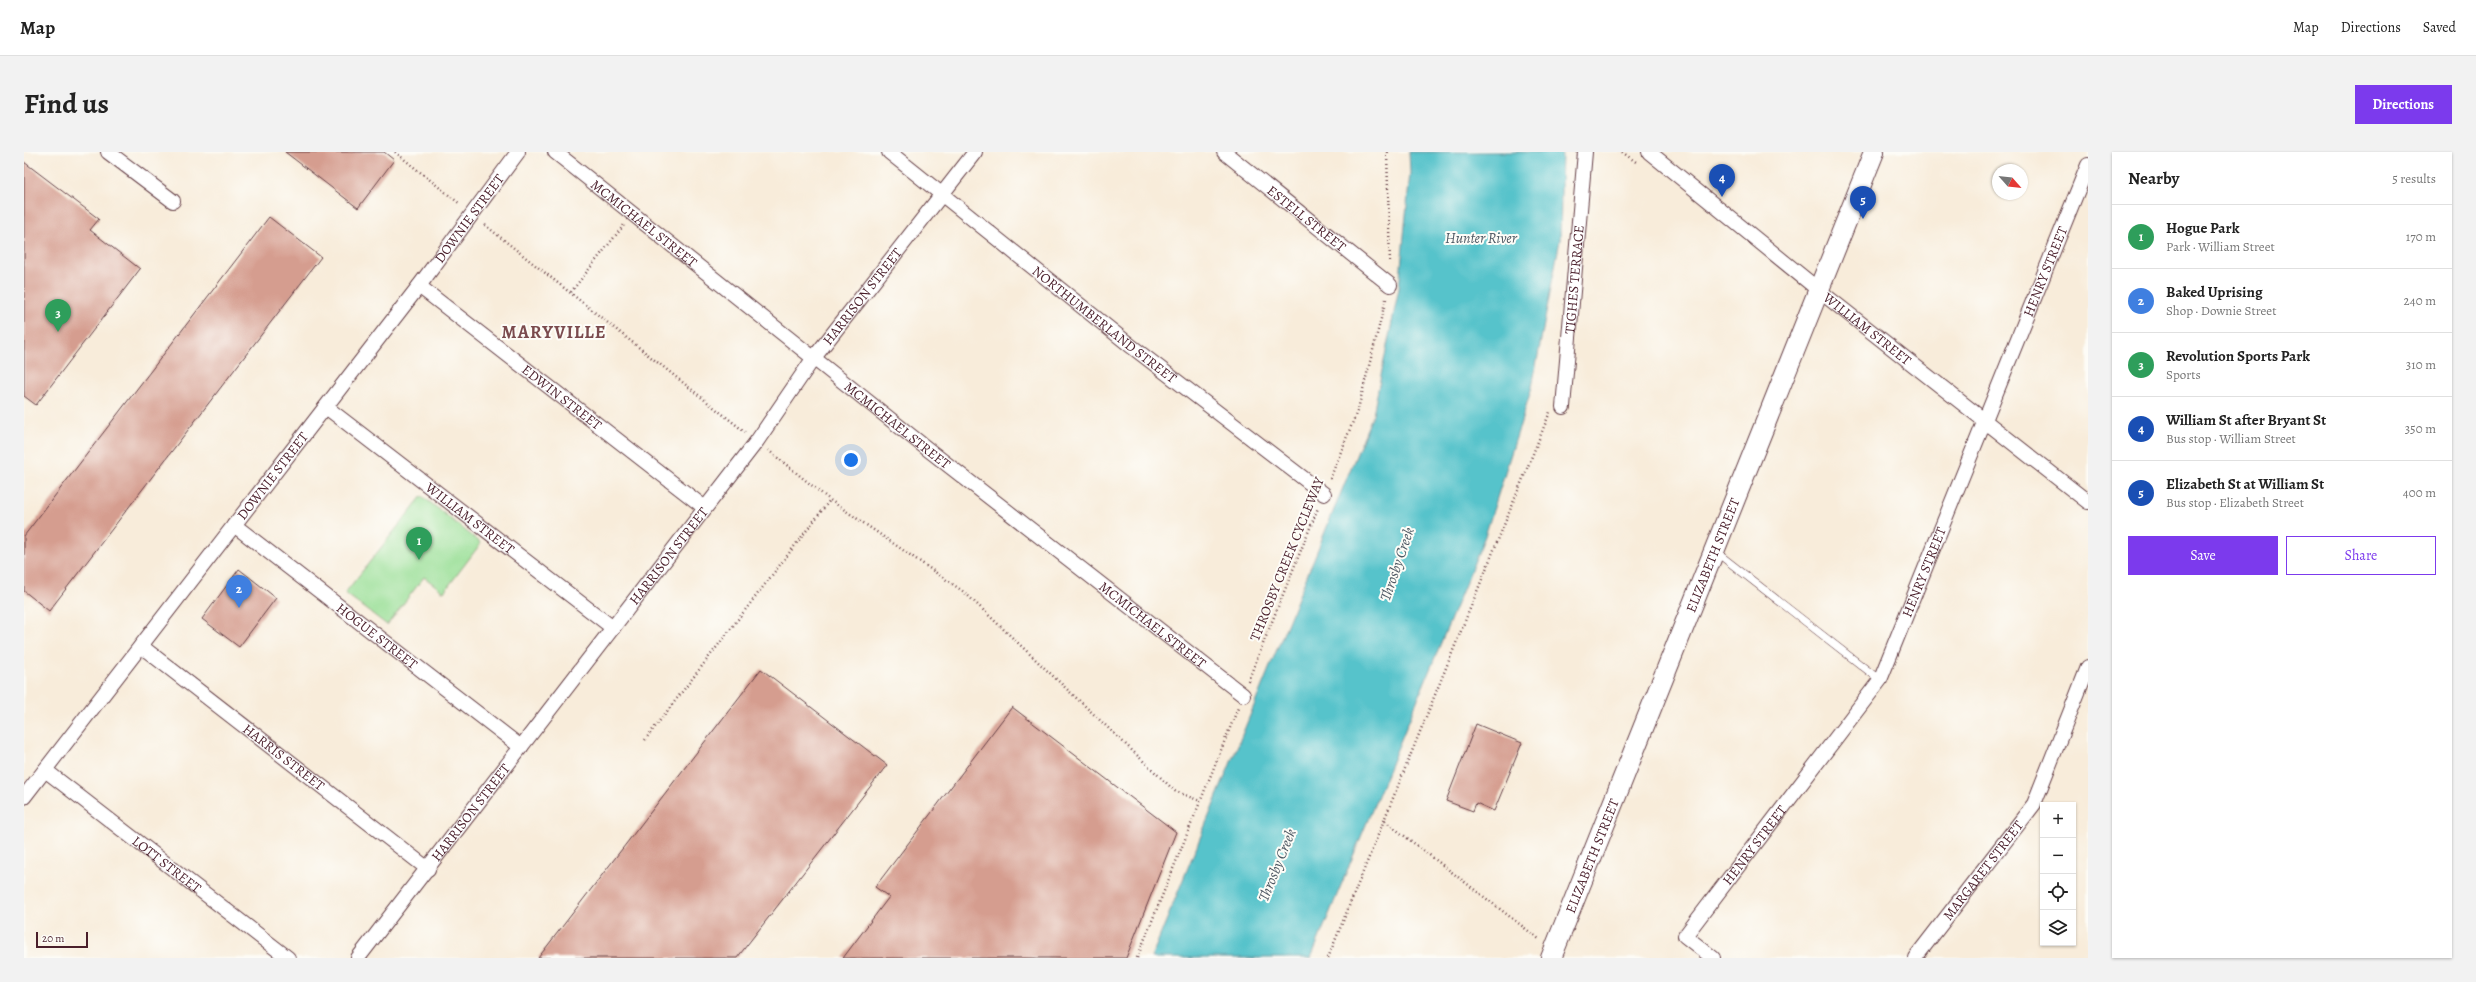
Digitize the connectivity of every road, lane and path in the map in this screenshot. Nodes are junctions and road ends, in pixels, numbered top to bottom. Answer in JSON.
{"nodes":[{"id":1,"x":108,"y":152,"type":"edge"},
{"id":2,"x":395,"y":152,"type":"edge"},
{"id":3,"x":518,"y":152,"type":"edge"},
{"id":4,"x":555,"y":152,"type":"edge"},
{"id":5,"x":888,"y":152,"type":"edge"},
{"id":6,"x":975,"y":152,"type":"edge"},
{"id":7,"x":1224,"y":152,"type":"edge"},
{"id":8,"x":1387,"y":152,"type":"edge"},
{"id":9,"x":1585,"y":152,"type":"edge"},
{"id":10,"x":1874,"y":152,"type":"edge"},
{"id":11,"x":1653,"y":153,"type":"edge"},
{"id":12,"x":2088,"y":165,"type":"edge"},
{"id":13,"x":942,"y":194,"type":"junction"},
{"id":14,"x":173,"y":201,"type":"dead end"},
{"id":15,"x":465,"y":209,"type":"dead end"},
{"id":16,"x":633,"y":215,"type":"junction"},
{"id":17,"x":485,"y":225,"type":"dead end"},
{"id":18,"x":1390,"y":285,"type":"junction"},
{"id":19,"x":419,"y":286,"type":"junction"},
{"id":20,"x":1818,"y":290,"type":"junction"},
{"id":21,"x":571,"y":292,"type":"junction"},
{"id":22,"x":813,"y":359,"type":"junction"},
{"id":23,"x":1564,"y":402,"type":"joint"},
{"id":24,"x":326,"y":407,"type":"junction"},
{"id":25,"x":1983,"y":420,"type":"junction"},
{"id":26,"x":757,"y":441,"type":"junction"},
{"id":27,"x":1324,"y":494,"type":"junction"},
{"id":28,"x":830,"y":500,"type":"junction"},
{"id":29,"x":2088,"y":502,"type":"edge"},
{"id":30,"x":705,"y":508,"type":"junction"},
{"id":31,"x":234,"y":525,"type":"junction"},
{"id":32,"x":1713,"y":549,"type":"junction"},
{"id":33,"x":614,"y":628,"type":"junction"},
{"id":34,"x":141,"y":646,"type":"junction"},
{"id":35,"x":2088,"y":667,"type":"edge"},
{"id":36,"x":1880,"y":680,"type":"junction"},
{"id":37,"x":1243,"y":695,"type":"junction"},
{"id":38,"x":645,"y":740,"type":"dead end"},
{"id":39,"x":521,"y":747,"type":"junction"},
{"id":40,"x":45,"y":770,"type":"junction"},
{"id":41,"x":24,"y":797,"type":"edge"},
{"id":42,"x":1200,"y":801,"type":"junction"},
{"id":43,"x":1384,"y":820,"type":"junction"},
{"id":44,"x":428,"y":869,"type":"junction"},
{"id":45,"x":1547,"y":950,"type":"edge"},
{"id":46,"x":288,"y":958,"type":"edge"},
{"id":47,"x":358,"y":958,"type":"edge"},
{"id":48,"x":1137,"y":958,"type":"edge"},
{"id":49,"x":1328,"y":958,"type":"edge"},
{"id":50,"x":1713,"y":958,"type":"edge"},
{"id":51,"x":1915,"y":958,"type":"edge"}],
"edges":[{"from":1,"to":14,"type":"street"},
{"from":2,"to":15,"type":"path"},
{"from":3,"to":19,"type":"street","name":"DOWNIE STREET"},
{"from":4,"to":16,"type":"street","name":"MCMICHAEL STREET"},
{"from":5,"to":13,"type":"street","name":"NORTHUMBERLAND STREET"},
{"from":6,"to":13,"type":"street","name":"HARRISON STREET"},
{"from":7,"to":18,"type":"street","name":"ESTELL STREET"},
{"from":8,"to":18,"type":"path","name":"THROSBY CREEK CYCLEWAY"},
{"from":9,"to":23,"type":"street","name":"TIGHES TERRACE"},
{"from":10,"to":20,"type":"main road","name":"ELIZABETH STREET"},
{"from":11,"to":20,"type":"street","name":"WILLIAM STREET"},
{"from":12,"to":25,"type":"street","name":"HENRY STREET"},
{"from":13,"to":22,"type":"street","name":"HARRISON STREET"},
{"from":13,"to":27,"type":"street","name":"NORTHUMBERLAND STREET"},
{"from":16,"to":21,"type":"path"},
{"from":16,"to":22,"type":"street","name":"MCMICHAEL STREET"},
{"from":17,"to":21,"type":"path"},
{"from":18,"to":27,"type":"path","name":"THROSBY CREEK CYCLEWAY"},
{"from":19,"to":24,"type":"street","name":"DOWNIE STREET"},
{"from":19,"to":30,"type":"street","name":"EDWIN STREET"},
{"from":20,"to":25,"type":"street","name":"WILLIAM STREET"},
{"from":20,"to":32,"type":"main road","name":"ELIZABETH STREET"},
{"from":21,"to":26,"type":"path"},
{"from":22,"to":26,"type":"street","name":"HARRISON STREET"},
{"from":22,"to":37,"type":"street","name":"MCMICHAEL STREET"},
{"from":23,"to":43,"type":"path"},
{"from":24,"to":31,"type":"street","name":"DOWNIE STREET"},
{"from":24,"to":33,"type":"street","name":"WILLIAM STREET"},
{"from":25,"to":29,"type":"street","name":"WILLIAM STREET"},
{"from":25,"to":36,"type":"street","name":"HENRY STREET"},
{"from":26,"to":28,"type":"path"},
{"from":26,"to":30,"type":"street","name":"HARRISON STREET"},
{"from":27,"to":37,"type":"path","name":"THROSBY CREEK CYCLEWAY"},
{"from":28,"to":38,"type":"path"},
{"from":28,"to":42,"type":"path"},
{"from":30,"to":33,"type":"street","name":"HARRISON STREET"},
{"from":31,"to":34,"type":"street","name":"DOWNIE STREET"},
{"from":31,"to":39,"type":"street","name":"HOGUE STREET"},
{"from":32,"to":36,"type":"lane"},
{"from":32,"to":45,"type":"main road","name":"ELIZABETH STREET"},
{"from":33,"to":39,"type":"street","name":"HARRISON STREET"},
{"from":34,"to":40,"type":"street","name":"DOWNIE STREET"},
{"from":34,"to":44,"type":"street","name":"HARRIS STREET"},
{"from":35,"to":51,"type":"street","name":"MARGARET STREET"},
{"from":36,"to":50,"type":"street","name":"HENRY STREET"},
{"from":37,"to":42,"type":"path","name":"THROSBY CREEK CYCLEWAY"},
{"from":39,"to":44,"type":"street","name":"HARRISON STREET"},
{"from":40,"to":41,"type":"street","name":"DOWNIE STREET"},
{"from":40,"to":46,"type":"street","name":"LOTT STREET"},
{"from":42,"to":48,"type":"path","name":"THROSBY CREEK CYCLEWAY"},
{"from":43,"to":45,"type":"path"},
{"from":43,"to":49,"type":"path"},
{"from":44,"to":47,"type":"street","name":"HARRISON STREET"}]}
